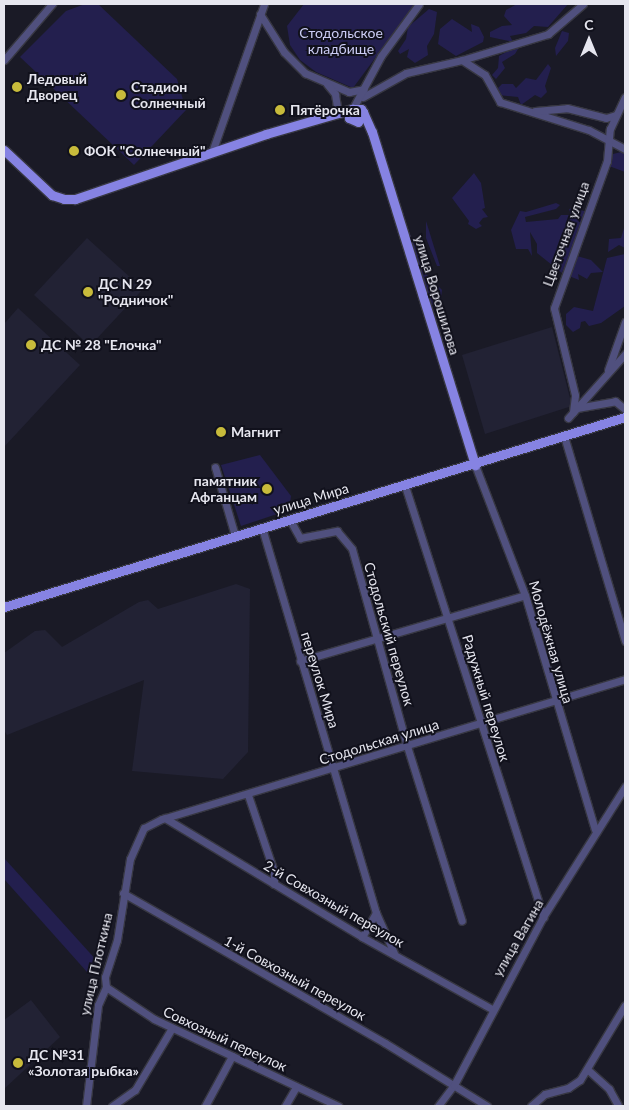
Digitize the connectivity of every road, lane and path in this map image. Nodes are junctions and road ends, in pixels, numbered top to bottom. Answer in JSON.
{"nodes":[{"id":1,"x":52,"y":4,"type":"edge"},
{"id":2,"x":264,"y":4,"type":"edge"},
{"id":3,"x":419,"y":4,"type":"edge"},
{"id":4,"x":583,"y":4,"type":"edge"},
{"id":5,"x":260,"y":14,"type":"junction"},
{"id":6,"x":4,"y":60,"type":"edge"},
{"id":7,"x":462,"y":60,"type":"junction"},
{"id":8,"x":324,"y":82,"type":"junction"},
{"id":9,"x":364,"y":89,"type":"junction"},
{"id":10,"x":625,"y":96,"type":"edge"},
{"id":11,"x":363,"y":97,"type":"junction"},
{"id":12,"x":358,"y":110,"type":"junction"},
{"id":13,"x":530,"y":111,"type":"junction"},
{"id":14,"x":338,"y":113,"type":"junction"},
{"id":15,"x":616,"y":115,"type":"junction"},
{"id":16,"x":324,"y":118,"type":"junction"},
{"id":17,"x":354,"y":122,"type":"junction"},
{"id":18,"x":372,"y":132,"type":"junction"},
{"id":19,"x":608,"y":140,"type":"junction"},
{"id":20,"x":625,"y":149,"type":"edge"},
{"id":21,"x":4,"y":150,"type":"edge"},
{"id":22,"x":212,"y":152,"type":"junction"},
{"id":23,"x":625,"y":322,"type":"edge"},
{"id":24,"x":625,"y":354,"type":"edge"},
{"id":25,"x":605,"y":378,"type":"junction"},
{"id":26,"x":625,"y":409,"type":"edge"},
{"id":27,"x":573,"y":413,"type":"junction"},
{"id":28,"x":625,"y":417,"type":"edge"},
{"id":29,"x":564,"y":436,"type":"junction"},
{"id":30,"x":475,"y":465,"type":"junction"},
{"id":31,"x":215,"y":467,"type":"dead end"},
{"id":32,"x":405,"y":486,"type":"junction"},
{"id":33,"x":290,"y":520,"type":"junction"},
{"id":34,"x":262,"y":528,"type":"junction"},
{"id":35,"x":235,"y":536,"type":"junction"},
{"id":36,"x":525,"y":595,"type":"junction"},
{"id":37,"x":4,"y":607,"type":"edge"},
{"id":38,"x":448,"y":616,"type":"junction"},
{"id":39,"x":377,"y":637,"type":"junction"},
{"id":40,"x":625,"y":641,"type":"edge"},
{"id":41,"x":300,"y":660,"type":"junction"},
{"id":42,"x":625,"y":679,"type":"edge"},
{"id":43,"x":555,"y":701,"type":"junction"},
{"id":44,"x":481,"y":723,"type":"junction"},
{"id":45,"x":407,"y":746,"type":"junction"},
{"id":46,"x":334,"y":769,"type":"junction"},
{"id":47,"x":625,"y":787,"type":"edge"},
{"id":48,"x":248,"y":795,"type":"junction"},
{"id":49,"x":165,"y":818,"type":"junction"},
{"id":50,"x":142,"y":830,"type":"joint"},
{"id":51,"x":595,"y":830,"type":"junction"},
{"id":52,"x":274,"y":884,"type":"junction"},
{"id":53,"x":123,"y":893,"type":"junction"},
{"id":54,"x":376,"y":913,"type":"junction"},
{"id":55,"x":542,"y":917,"type":"junction"},
{"id":56,"x":462,"y":921,"type":"dead end"},
{"id":57,"x":362,"y":937,"type":"junction"},
{"id":58,"x":394,"y":953,"type":"junction"},
{"id":59,"x":106,"y":987,"type":"junction"},
{"id":60,"x":625,"y":1005,"type":"edge"},
{"id":61,"x":492,"y":1009,"type":"junction"},
{"id":62,"x":172,"y":1028,"type":"junction"},
{"id":63,"x":232,"y":1056,"type":"junction"},
{"id":64,"x":587,"y":1069,"type":"junction"},
{"id":65,"x":454,"y":1085,"type":"junction"},
{"id":66,"x":296,"y":1086,"type":"junction"},
{"id":67,"x":619,"y":1105,"type":"edge"},
{"id":68,"x":86,"y":1106,"type":"edge"},
{"id":69,"x":112,"y":1106,"type":"edge"},
{"id":70,"x":205,"y":1106,"type":"edge"},
{"id":71,"x":285,"y":1106,"type":"edge"},
{"id":72,"x":338,"y":1106,"type":"edge"},
{"id":73,"x":438,"y":1106,"type":"edge"},
{"id":74,"x":487,"y":1106,"type":"edge"},
{"id":75,"x":531,"y":1106,"type":"edge"}],
"edges":[{"from":1,"to":6,"type":"street"},
{"from":2,"to":5,"type":"street"},
{"from":3,"to":9,"type":"street"},
{"from":4,"to":7,"type":"street"},
{"from":5,"to":8,"type":"street"},
{"from":5,"to":22,"type":"street"},
{"from":7,"to":11,"type":"street"},
{"from":7,"to":13,"type":"street"},
{"from":8,"to":9,"type":"street"},
{"from":8,"to":14,"type":"street"},
{"from":9,"to":11,"type":"street"},
{"from":9,"to":12,"type":"street"},
{"from":10,"to":15,"type":"street","name":"Цветочная улица"},
{"from":11,"to":12,"type":"street"},
{"from":12,"to":14,"type":"main road"},
{"from":12,"to":17,"type":"main road"},
{"from":12,"to":17,"type":"main road"},
{"from":12,"to":18,"type":"main road","name":"улица Ворошилова"},
{"from":13,"to":15,"type":"street"},
{"from":13,"to":19,"type":"street"},
{"from":14,"to":16,"type":"main road"},
{"from":15,"to":19,"type":"street","name":"Цветочная улица"},
{"from":16,"to":17,"type":"main road"},
{"from":16,"to":22,"type":"main road"},
{"from":17,"to":18,"type":"main road"},
{"from":18,"to":30,"type":"main road","name":"улица Ворошилова"},
{"from":19,"to":20,"type":"street"},
{"from":19,"to":27,"type":"street","name":"Цветочная улица"},
{"from":21,"to":22,"type":"main road"},
{"from":23,"to":25,"type":"street"},
{"from":24,"to":25,"type":"street"},
{"from":25,"to":27,"type":"street"},
{"from":26,"to":27,"type":"street"},
{"from":28,"to":29,"type":"main road","name":"улица Мира"},
{"from":29,"to":30,"type":"main road","name":"улица Мира"},
{"from":29,"to":40,"type":"street"},
{"from":30,"to":32,"type":"main road","name":"улица Мира"},
{"from":30,"to":36,"type":"street","name":"Молодёжная улица"},
{"from":31,"to":35,"type":"street"},
{"from":32,"to":33,"type":"main road","name":"улица Мира"},
{"from":32,"to":38,"type":"street","name":"Радужный переулок"},
{"from":33,"to":34,"type":"main road","name":"улица Мира"},
{"from":33,"to":39,"type":"street","name":"Стодольский переулок"},
{"from":34,"to":35,"type":"main road","name":"улица Мира"},
{"from":34,"to":41,"type":"street","name":"переулок Мира"},
{"from":35,"to":37,"type":"main road","name":"улица Мира"},
{"from":36,"to":38,"type":"street"},
{"from":36,"to":43,"type":"street","name":"Молодёжная улица"},
{"from":38,"to":39,"type":"street"},
{"from":38,"to":44,"type":"street","name":"Радужный переулок"},
{"from":39,"to":41,"type":"street"},
{"from":39,"to":45,"type":"street","name":"Стодольский переулок"},
{"from":41,"to":46,"type":"street","name":"переулок Мира"},
{"from":42,"to":43,"type":"street","name":"Стодольская улица"},
{"from":43,"to":44,"type":"street","name":"Стодольская улица"},
{"from":43,"to":51,"type":"street","name":"Молодёжная улица"},
{"from":44,"to":45,"type":"street","name":"Стодольская улица"},
{"from":44,"to":55,"type":"street","name":"Радужный переулок"},
{"from":45,"to":46,"type":"street","name":"Стодольская улица"},
{"from":45,"to":56,"type":"street","name":"Стодольский переулок"},
{"from":46,"to":48,"type":"street","name":"Стодольская улица"},
{"from":46,"to":54,"type":"street","name":"переулок Мира"},
{"from":47,"to":51,"type":"street","name":"улица Вагина"},
{"from":48,"to":49,"type":"street","name":"Стодольская улица"},
{"from":48,"to":52,"type":"street"},
{"from":49,"to":50,"type":"street","name":"Стодольская улица"},
{"from":49,"to":52,"type":"street","name":"2-й Совхозный переулок"},
{"from":50,"to":53,"type":"street","name":"улица Плоткина"},
{"from":51,"to":55,"type":"street","name":"улица Вагина"},
{"from":52,"to":57,"type":"street","name":"2-й Совхозный переулок"},
{"from":53,"to":59,"type":"street","name":"улица Плоткина"},
{"from":53,"to":65,"type":"street","name":"1-й Совхозный переулок"},
{"from":54,"to":57,"type":"street"},
{"from":54,"to":58,"type":"street","name":"переулок Мира"},
{"from":55,"to":61,"type":"street","name":"улица Вагина"},
{"from":57,"to":58,"type":"street","name":"2-й Совхозный переулок"},
{"from":58,"to":61,"type":"street","name":"2-й Совхозный переулок"},
{"from":59,"to":62,"type":"street","name":"Совхозный переулок"},
{"from":59,"to":68,"type":"street","name":"улица Плоткина"},
{"from":60,"to":64,"type":"street"},
{"from":61,"to":65,"type":"street","name":"улица Вагина"},
{"from":62,"to":63,"type":"street","name":"Совхозный переулок"},
{"from":62,"to":69,"type":"street"},
{"from":63,"to":66,"type":"street","name":"Совхозный переулок"},
{"from":63,"to":70,"type":"street"},
{"from":64,"to":67,"type":"street"},
{"from":64,"to":75,"type":"street"},
{"from":65,"to":73,"type":"street","name":"улица Вагина"},
{"from":65,"to":74,"type":"street","name":"1-й Совхозный переулок"},
{"from":66,"to":71,"type":"street"},
{"from":66,"to":72,"type":"street","name":"Совхозный переулок"}]}
